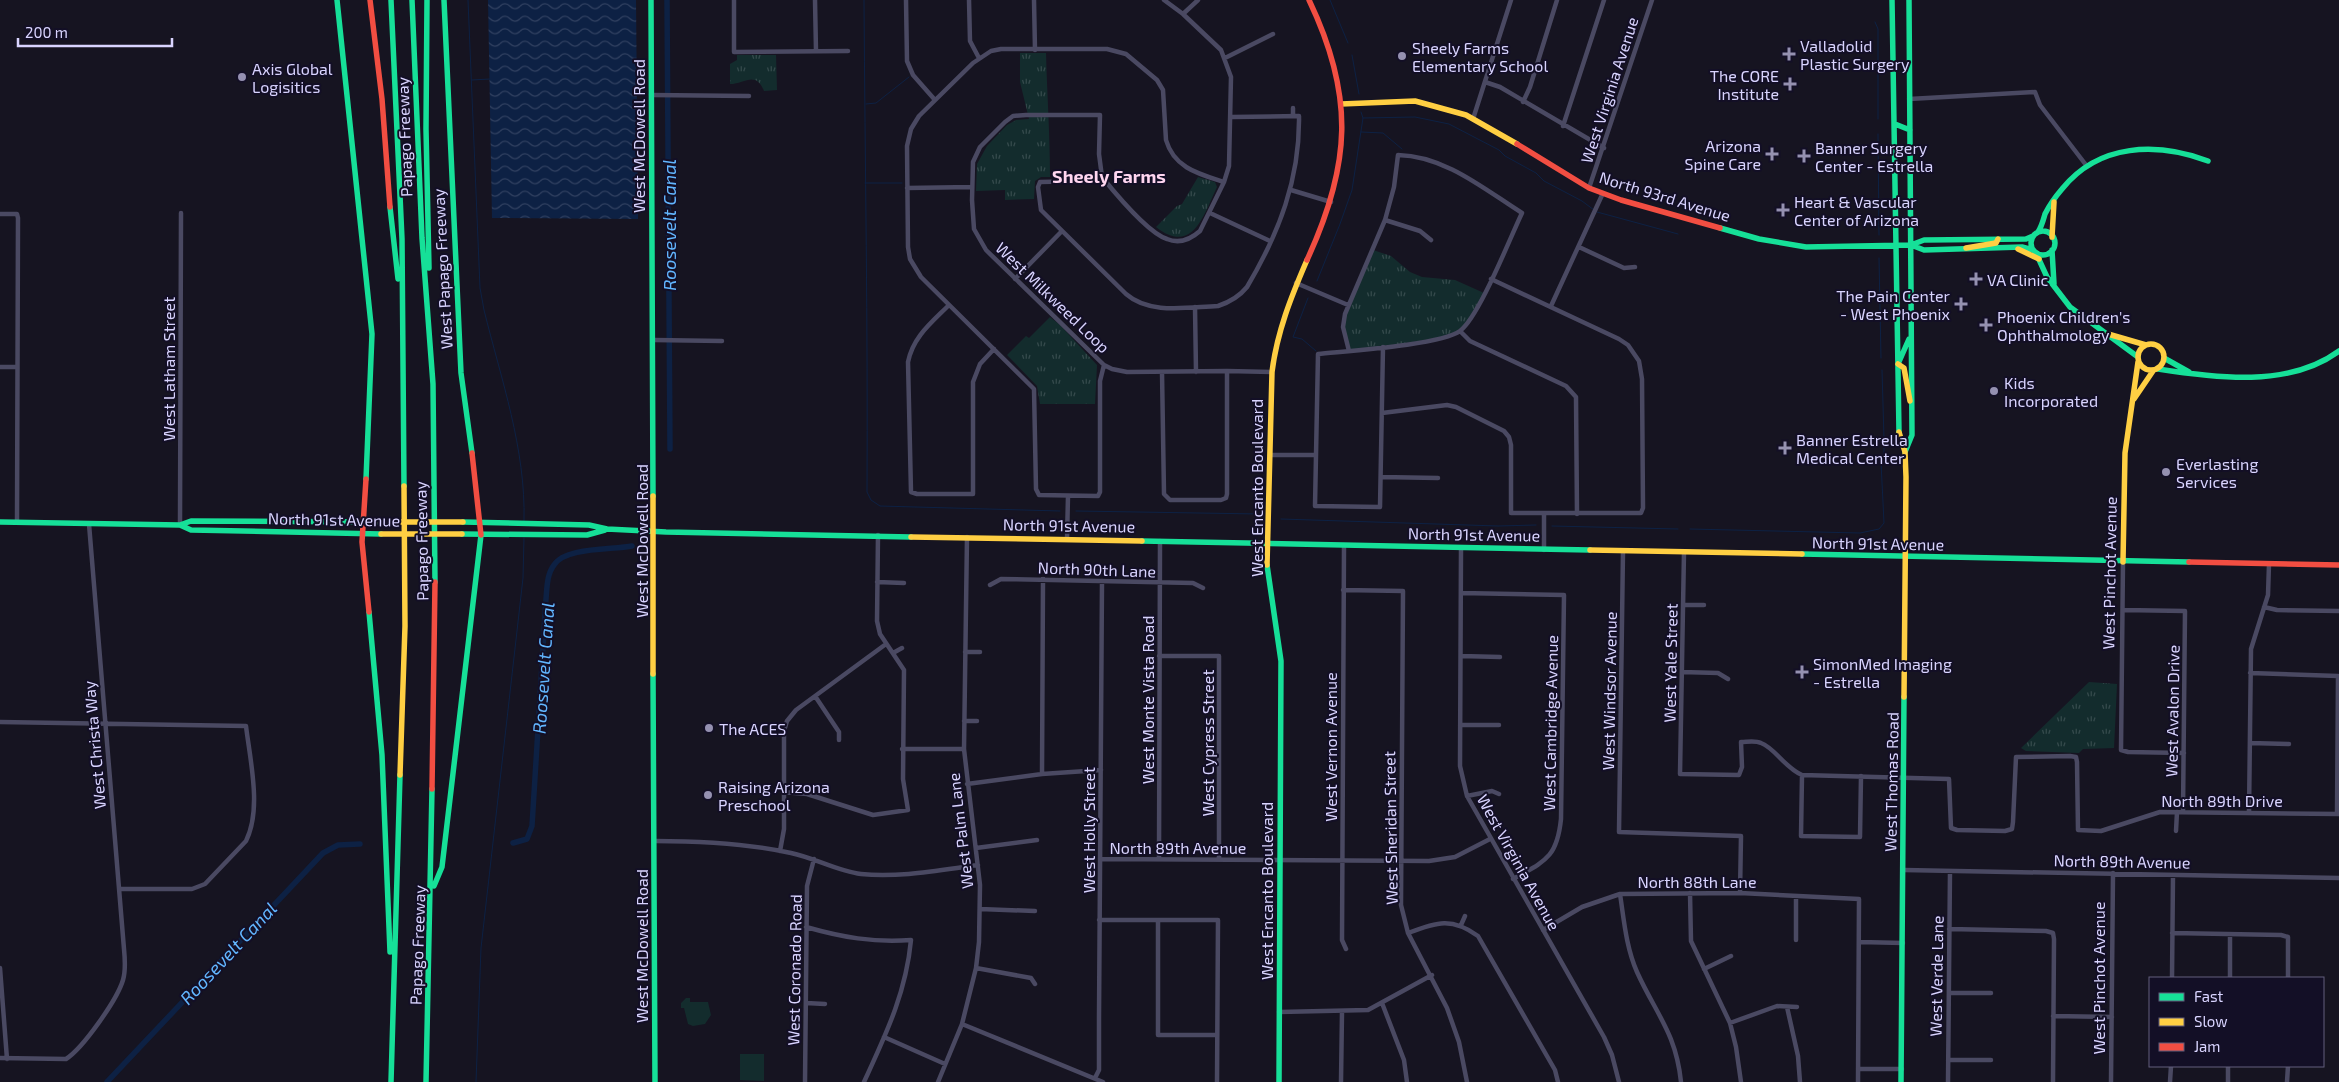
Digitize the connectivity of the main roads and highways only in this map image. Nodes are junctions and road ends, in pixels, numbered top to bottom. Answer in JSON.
{"nodes":[{"id":1,"x":337,"y":0,"type":"edge"},
{"id":2,"x":370,"y":0,"type":"edge"},
{"id":3,"x":392,"y":0,"type":"edge"},
{"id":4,"x":412,"y":0,"type":"edge"},
{"id":5,"x":427,"y":0,"type":"edge"},
{"id":6,"x":444,"y":0,"type":"edge"},
{"id":7,"x":651,"y":0,"type":"edge"},
{"id":8,"x":1309,"y":0,"type":"edge"},
{"id":9,"x":1892,"y":0,"type":"edge"},
{"id":10,"x":1909,"y":0,"type":"edge"},
{"id":11,"x":1341,"y":104,"type":"junction"},
{"id":12,"x":1895,"y":124,"type":"junction"},
{"id":13,"x":1910,"y":130,"type":"junction"},
{"id":14,"x":2208,"y":161,"type":"dead end"},
{"id":15,"x":2054,"y":202,"type":"junction"},
{"id":16,"x":2036,"y":234,"type":"junction"},
{"id":17,"x":2052,"y":237,"type":"junction"},
{"id":18,"x":1998,"y":239,"type":"junction"},
{"id":19,"x":1896,"y":245,"type":"junction"},
{"id":20,"x":1911,"y":245,"type":"junction"},
{"id":21,"x":2016,"y":249,"type":"junction"},
{"id":22,"x":1959,"y":250,"type":"junction"},
{"id":23,"x":2052,"y":250,"type":"junction"},
{"id":24,"x":2035,"y":251,"type":"junction"},
{"id":25,"x":2039,"y":260,"type":"junction"},
{"id":26,"x":2054,"y":284,"type":"junction"},
{"id":27,"x":428,"y":305,"type":"junction"},
{"id":28,"x":402,"y":306,"type":"junction"},
{"id":29,"x":1912,"y":331,"type":"junction"},
{"id":30,"x":2108,"y":334,"type":"junction"},
{"id":31,"x":2146,"y":345,"type":"junction"},
{"id":32,"x":2339,"y":351,"type":"edge"},
{"id":33,"x":2164,"y":358,"type":"junction"},
{"id":34,"x":2138,"y":359,"type":"junction"},
{"id":35,"x":1898,"y":364,"type":"junction"},
{"id":36,"x":2155,"y":370,"type":"junction"},
{"id":37,"x":2189,"y":372,"type":"junction"},
{"id":38,"x":2134,"y":398,"type":"junction"},
{"id":39,"x":1912,"y":408,"type":"junction"},
{"id":40,"x":1905,"y":452,"type":"junction"},
{"id":41,"x":362,"y":521,"type":"junction"},
{"id":42,"x":0,"y":522,"type":"edge"},
{"id":43,"x":481,"y":522,"type":"junction"},
{"id":44,"x":180,"y":526,"type":"junction"},
{"id":45,"x":608,"y":529,"type":"junction"},
{"id":46,"x":655,"y":531,"type":"junction"},
{"id":47,"x":362,"y":534,"type":"junction"},
{"id":48,"x":481,"y":535,"type":"junction"},
{"id":49,"x":1267,"y":543,"type":"junction"},
{"id":50,"x":1906,"y":558,"type":"junction"},
{"id":51,"x":2123,"y":562,"type":"junction"},
{"id":52,"x":2339,"y":566,"type":"edge"},
{"id":53,"x":432,"y":890,"type":"junction"},
{"id":54,"x":393,"y":997,"type":"junction"},
{"id":55,"x":391,"y":1082,"type":"edge"},
{"id":56,"x":426,"y":1082,"type":"edge"},
{"id":57,"x":655,"y":1082,"type":"edge"},
{"id":58,"x":1279,"y":1082,"type":"edge"},
{"id":59,"x":1901,"y":1082,"type":"edge"}],
"edges":[{"from":1,"to":41,"type":"main road"},
{"from":2,"to":28,"type":"main road"},
{"from":3,"to":28,"type":"main road","name":"Papago Freeway"},
{"from":4,"to":27,"type":"main road","name":"Papago Freeway"},
{"from":5,"to":27,"type":"main road"},
{"from":6,"to":43,"type":"main road","name":"West Papago Freeway"},
{"from":7,"to":46,"type":"main road","name":"West McDowell Road"},
{"from":8,"to":11,"type":"main road","name":"West Encanto Boulevard"},
{"from":9,"to":12,"type":"main road","name":"West Thomas Road"},
{"from":10,"to":13,"type":"main road","name":"West Thomas Road"},
{"from":11,"to":19,"type":"main road","name":"North 93rd Avenue"},
{"from":11,"to":49,"type":"main road","name":"West Encanto Boulevard"},
{"from":12,"to":13,"type":"main road"},
{"from":12,"to":19,"type":"main road","name":"West Thomas Road"},
{"from":13,"to":20,"type":"main road","name":"West Thomas Road"},
{"from":14,"to":15,"type":"main road"},
{"from":15,"to":16,"type":"main road"},
{"from":15,"to":17,"type":"main road"},
{"from":16,"to":17,"type":"main road"},
{"from":16,"to":18,"type":"main road","name":"North 93rd Avenue"},
{"from":16,"to":24,"type":"main road"},
{"from":17,"to":23,"type":"main road"},
{"from":18,"to":20,"type":"main road","name":"North 93rd Avenue"},
{"from":18,"to":22,"type":"main road"},
{"from":19,"to":20,"type":"main road","name":"North 93rd Avenue"},
{"from":19,"to":35,"type":"main road","name":"West Thomas Road"},
{"from":20,"to":22,"type":"main road","name":"North 93rd Avenue"},
{"from":20,"to":29,"type":"main road","name":"West Thomas Road"},
{"from":21,"to":22,"type":"main road","name":"North 93rd Avenue"},
{"from":21,"to":24,"type":"main road","name":"North 93rd Avenue"},
{"from":21,"to":25,"type":"main road"},
{"from":23,"to":24,"type":"main road"},
{"from":23,"to":26,"type":"main road"},
{"from":24,"to":25,"type":"main road"},
{"from":25,"to":26,"type":"main road"},
{"from":26,"to":30,"type":"main road"},
{"from":27,"to":53,"type":"main road","name":"Papago Freeway"},
{"from":28,"to":54,"type":"main road","name":"Papago Freeway"},
{"from":29,"to":35,"type":"main road"},
{"from":29,"to":39,"type":"main road","name":"West Thomas Road"},
{"from":30,"to":31,"type":"main road"},
{"from":30,"to":34,"type":"main road"},
{"from":31,"to":33,"type":"main road"},
{"from":31,"to":34,"type":"main road"},
{"from":32,"to":37,"type":"main road"},
{"from":33,"to":36,"type":"main road"},
{"from":33,"to":37,"type":"main road"},
{"from":34,"to":36,"type":"main road"},
{"from":34,"to":38,"type":"main road","name":"West Pinchot Avenue"},
{"from":35,"to":39,"type":"main road"},
{"from":35,"to":40,"type":"main road","name":"West Thomas Road"},
{"from":36,"to":37,"type":"main road"},
{"from":36,"to":38,"type":"main road","name":"West Pinchot Avenue"},
{"from":38,"to":51,"type":"main road","name":"West Pinchot Avenue"},
{"from":39,"to":40,"type":"main road","name":"West Thomas Road"},
{"from":40,"to":50,"type":"main road","name":"West Thomas Road"},
{"from":41,"to":43,"type":"main road","name":"North 91st Avenue","bridge":true},
{"from":41,"to":44,"type":"main road","name":"North 91st Avenue"},
{"from":41,"to":47,"type":"main road"},
{"from":42,"to":44,"type":"main road","name":"North 91st Avenue"},
{"from":43,"to":45,"type":"main road","name":"North 91st Avenue"},
{"from":43,"to":48,"type":"main road","name":"West Papago Freeway"},
{"from":44,"to":47,"type":"main road","name":"North 91st Avenue"},
{"from":45,"to":46,"type":"main road","name":"North 91st Avenue"},
{"from":45,"to":48,"type":"main road","name":"North 91st Avenue"},
{"from":46,"to":49,"type":"main road","name":"North 91st Avenue"},
{"from":46,"to":57,"type":"main road","name":"West McDowell Road"},
{"from":47,"to":48,"type":"main road","name":"North 91st Avenue","bridge":true},
{"from":47,"to":54,"type":"main road"},
{"from":48,"to":53,"type":"main road","name":"West Papago Freeway"},
{"from":49,"to":50,"type":"main road","name":"North 91st Avenue"},
{"from":49,"to":58,"type":"main road","name":"West Encanto Boulevard"},
{"from":50,"to":51,"type":"main road","name":"North 91st Avenue"},
{"from":50,"to":59,"type":"main road","name":"West Thomas Road"},
{"from":51,"to":52,"type":"main road","name":"North 91st Avenue"},
{"from":53,"to":56,"type":"main road","name":"Papago Freeway"},
{"from":54,"to":55,"type":"main road","name":"Papago Freeway"}]}
